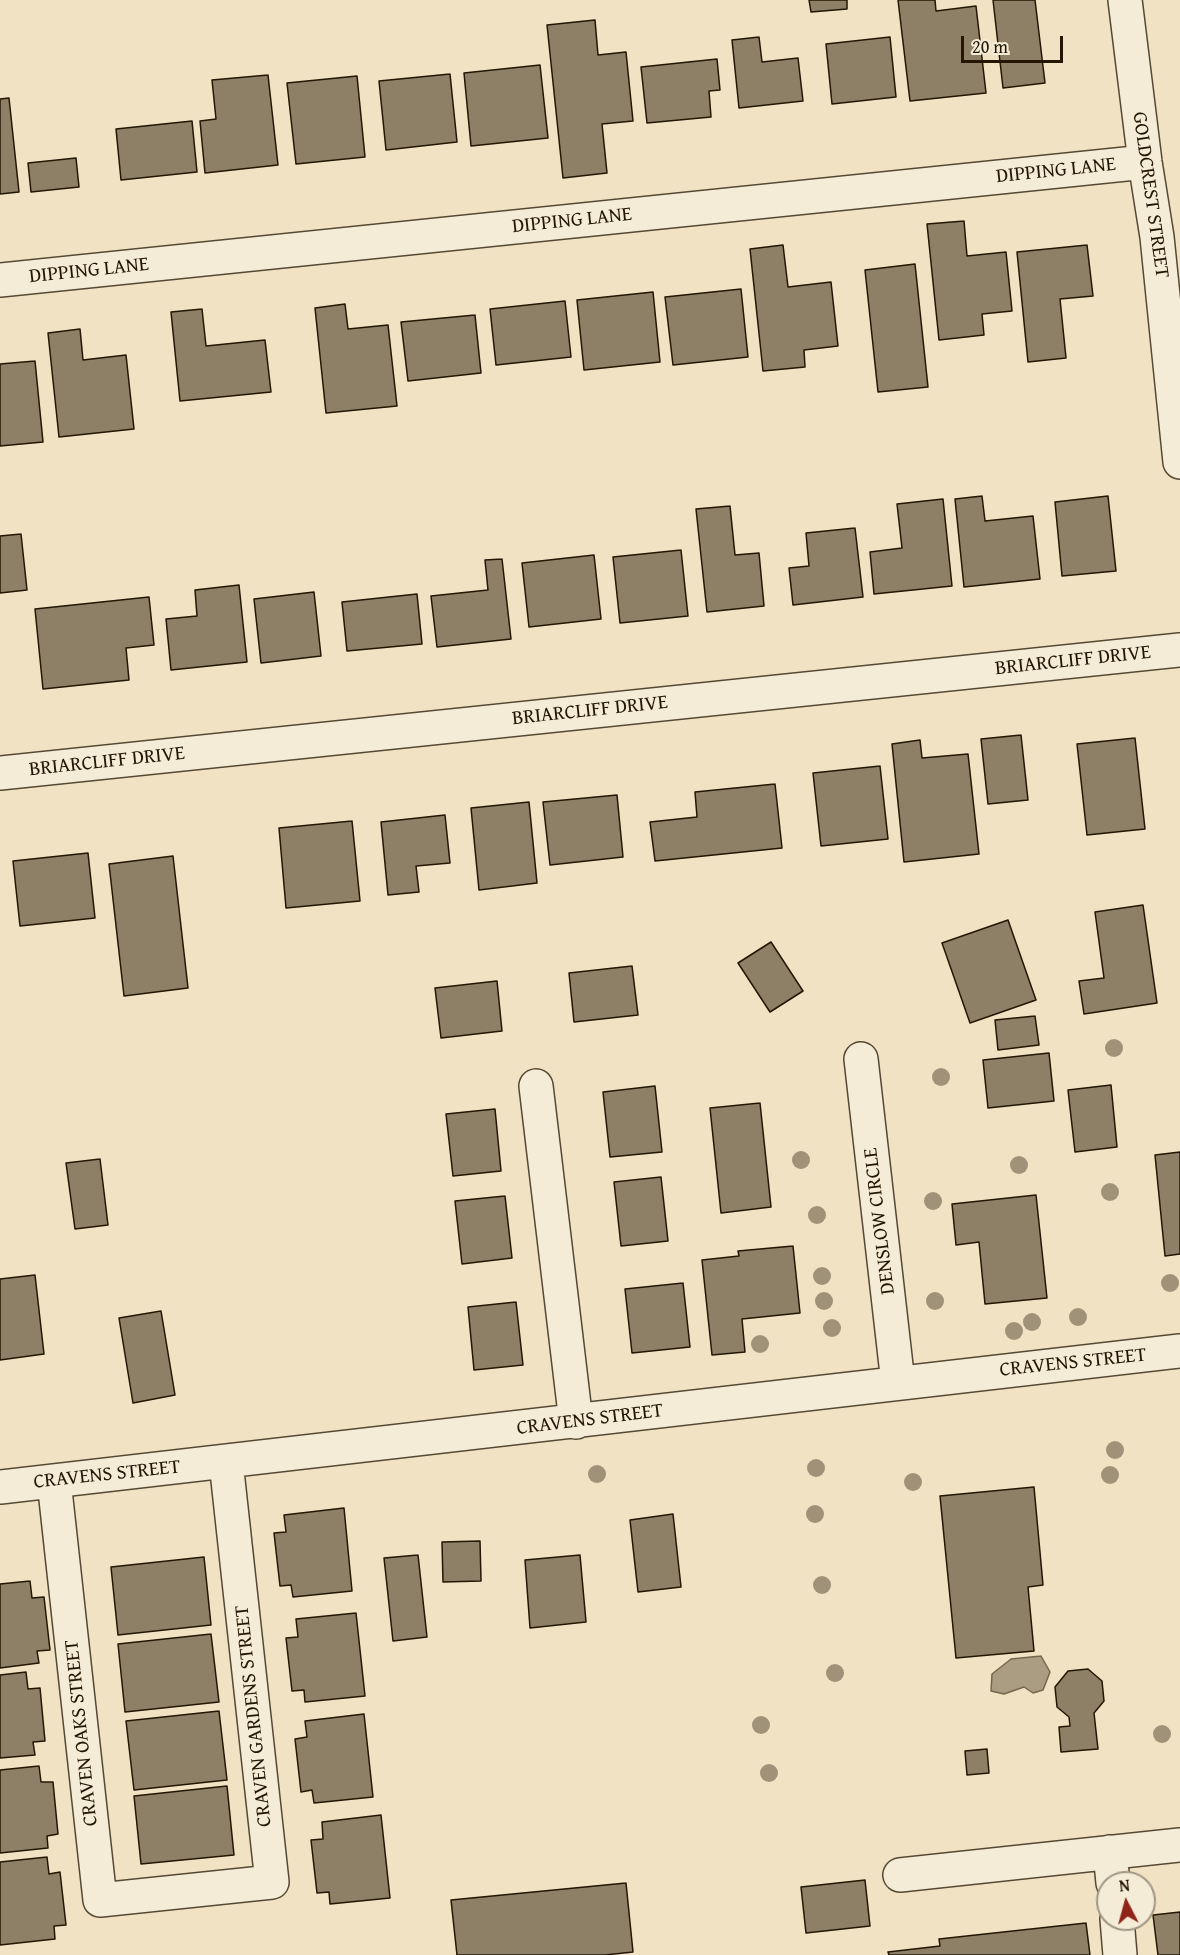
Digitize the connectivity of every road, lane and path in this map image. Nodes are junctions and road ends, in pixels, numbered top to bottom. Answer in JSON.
{"nodes":[{"id":1,"x":1125,"y":0,"type":"edge"},
{"id":2,"x":1144,"y":162,"type":"junction"},
{"id":3,"x":0,"y":280,"type":"edge"},
{"id":4,"x":1180,"y":462,"type":"edge"},
{"id":5,"x":1180,"y":650,"type":"edge"},
{"id":6,"x":0,"y":773,"type":"edge"},
{"id":7,"x":861,"y":1059,"type":"dead end"},
{"id":8,"x":536,"y":1086,"type":"dead end"},
{"id":9,"x":1180,"y":1351,"type":"edge"},
{"id":10,"x":898,"y":1383,"type":"junction"},
{"id":11,"x":576,"y":1422,"type":"junction"},
{"id":12,"x":226,"y":1462,"type":"junction"},
{"id":13,"x":54,"y":1481,"type":"junction"},
{"id":14,"x":0,"y":1487,"type":"edge"},
{"id":15,"x":1180,"y":1845,"type":"edge"},
{"id":16,"x":1112,"y":1868,"type":"edge"},
{"id":17,"x":900,"y":1875,"type":"dead end"},
{"id":18,"x":185,"y":1891,"type":"joint"},
{"id":19,"x":1118,"y":1931,"type":"edge"},
{"id":20,"x":1120,"y":1955,"type":"edge"}],
"edges":[{"from":1,"to":2,"type":"street","name":"GOLDCREST STREET"},
{"from":2,"to":3,"type":"street","name":"DIPPING LANE"},
{"from":2,"to":4,"type":"street","name":"GOLDCREST STREET"},
{"from":5,"to":6,"type":"street","name":"BRIARCLIFF DRIVE"},
{"from":7,"to":10,"type":"street","name":"DENSLOW CIRCLE"},
{"from":8,"to":11,"type":"street"},
{"from":9,"to":10,"type":"street","name":"CRAVENS STREET"},
{"from":10,"to":11,"type":"street","name":"CRAVENS STREET"},
{"from":11,"to":12,"type":"street","name":"CRAVENS STREET"},
{"from":12,"to":13,"type":"street","name":"CRAVENS STREET"},
{"from":12,"to":18,"type":"street","name":"CRAVEN GARDENS STREET"},
{"from":13,"to":14,"type":"street","name":"CRAVENS STREET"},
{"from":13,"to":18,"type":"street","name":"CRAVEN OAKS STREET"},
{"from":15,"to":16,"type":"street"},
{"from":16,"to":17,"type":"street"},
{"from":19,"to":20,"type":"street"}]}
